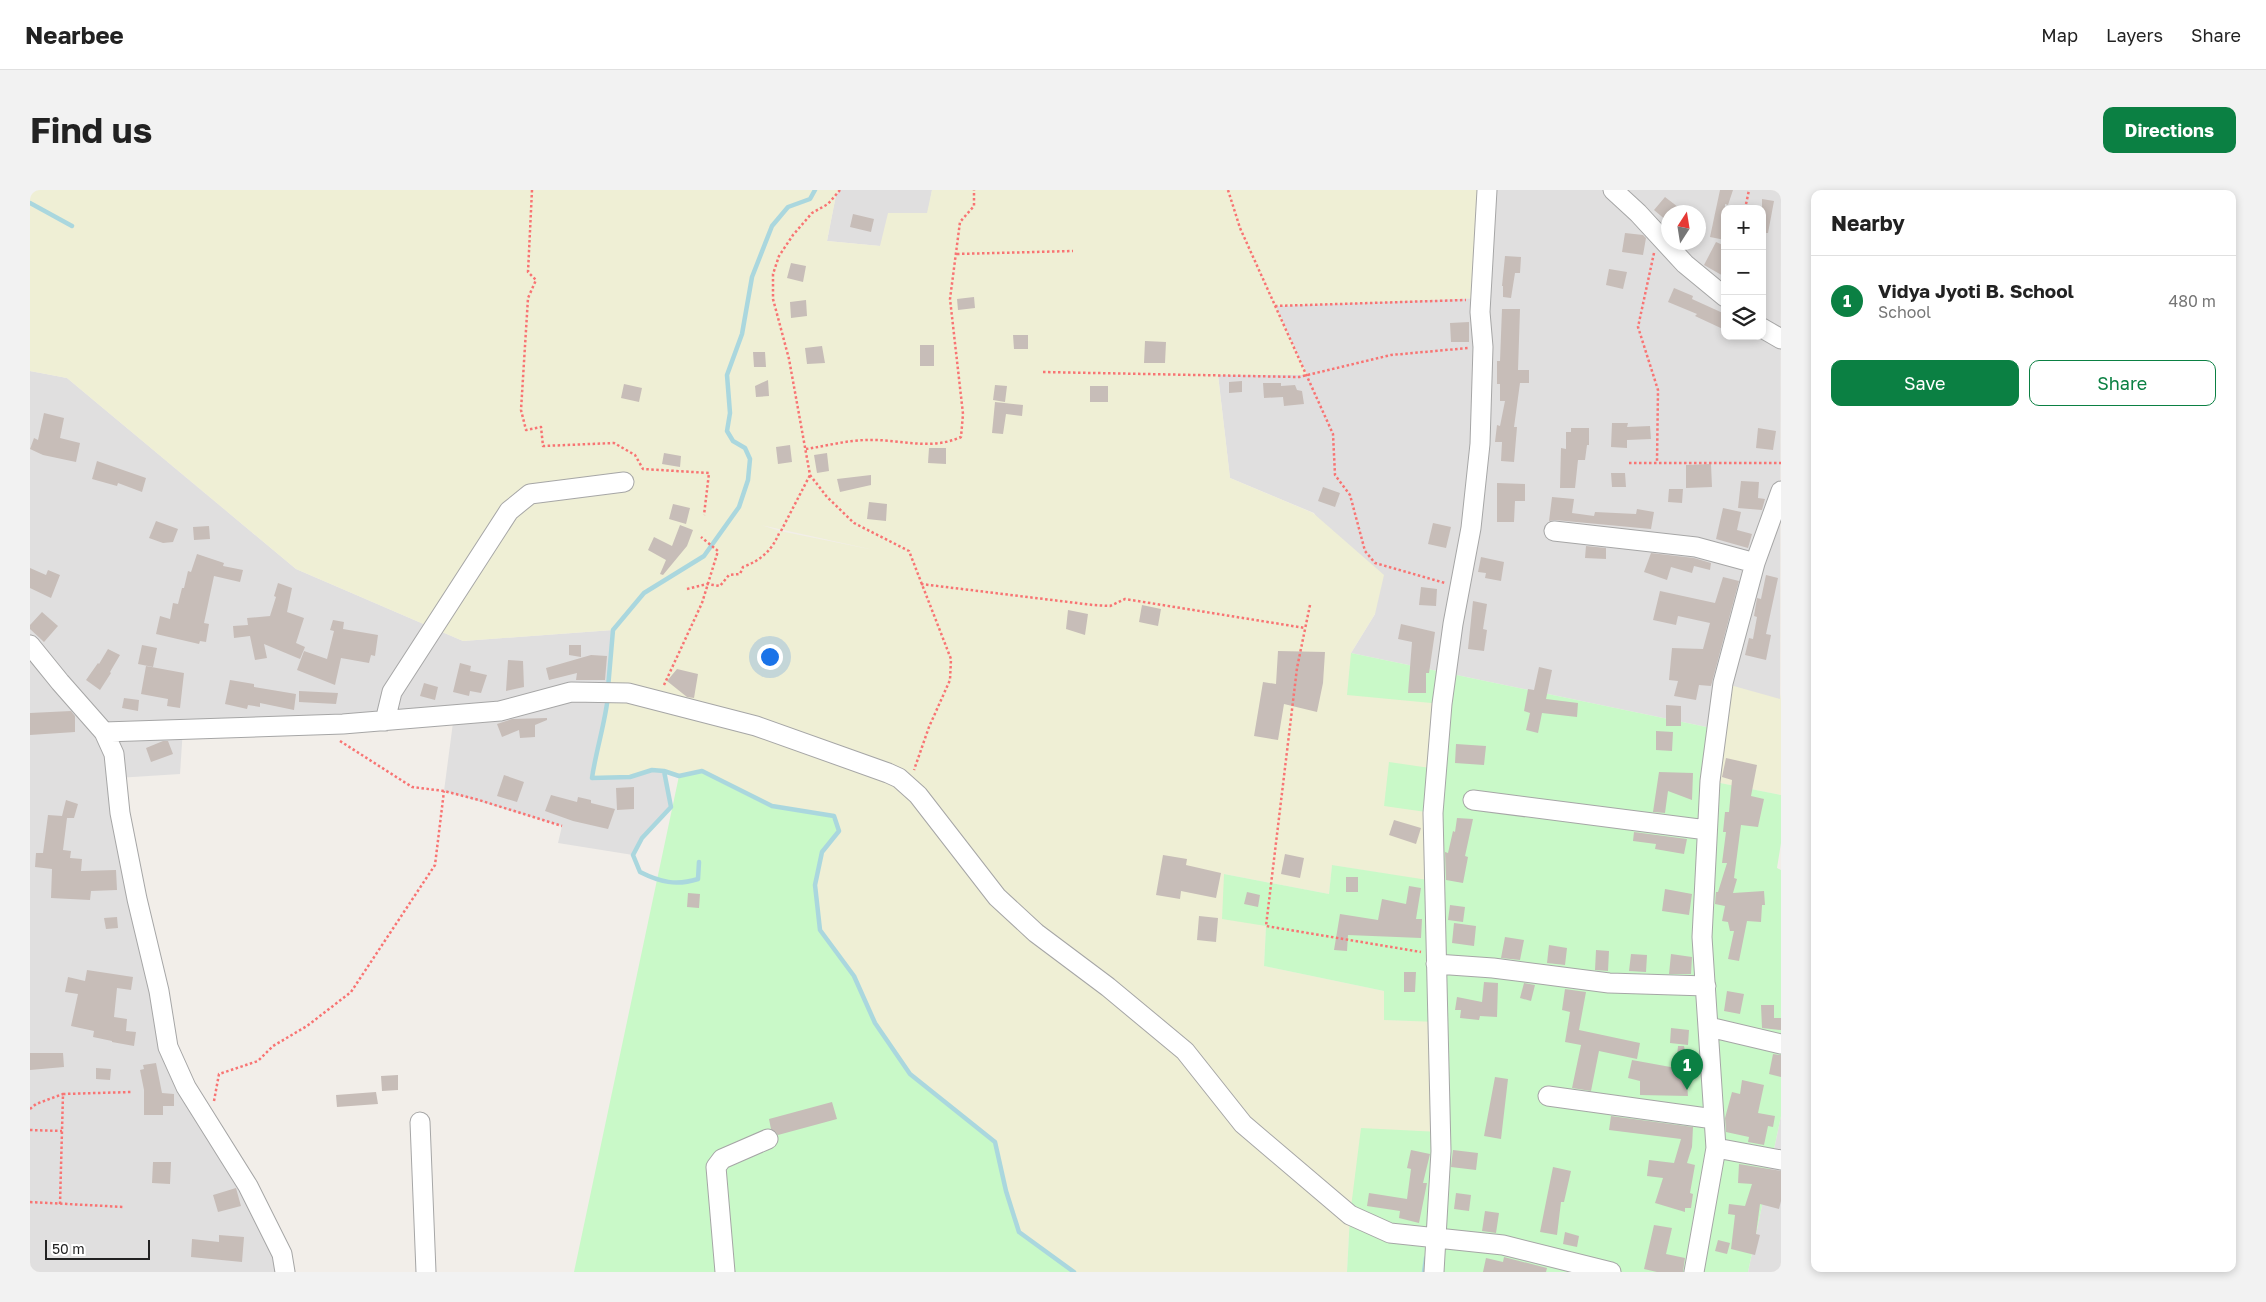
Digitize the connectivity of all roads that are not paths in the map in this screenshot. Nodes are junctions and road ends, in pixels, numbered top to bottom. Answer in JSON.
{"nodes":[{"id":1,"x":1487,"y":190,"type":"edge"},
{"id":2,"x":1613,"y":190,"type":"edge"},
{"id":3,"x":1723,"y":295,"type":"edge"},
{"id":4,"x":1766,"y":330,"type":"edge"},
{"id":5,"x":1781,"y":339,"type":"edge"},
{"id":6,"x":624,"y":482,"type":"dead end"},
{"id":7,"x":1781,"y":491,"type":"edge"},
{"id":8,"x":1554,"y":531,"type":"dead end"},
{"id":9,"x":1773,"y":535,"type":"edge"},
{"id":10,"x":1755,"y":563,"type":"junction"},
{"id":11,"x":30,"y":645,"type":"edge"},
{"id":12,"x":385,"y":721,"type":"junction"},
{"id":13,"x":104,"y":732,"type":"junction"},
{"id":14,"x":1473,"y":800,"type":"dead end"},
{"id":15,"x":1707,"y":830,"type":"junction"},
{"id":16,"x":1436,"y":960,"type":"junction"},
{"id":17,"x":1706,"y":986,"type":"junction"},
{"id":18,"x":1709,"y":1027,"type":"junction"},
{"id":19,"x":1781,"y":1044,"type":"edge"},
{"id":20,"x":1548,"y":1096,"type":"dead end"},
{"id":21,"x":1714,"y":1120,"type":"junction"},
{"id":22,"x":420,"y":1122,"type":"dead end"},
{"id":23,"x":768,"y":1139,"type":"dead end"},
{"id":24,"x":1716,"y":1148,"type":"junction"},
{"id":25,"x":1781,"y":1160,"type":"edge"},
{"id":26,"x":1436,"y":1238,"type":"junction"},
{"id":27,"x":285,"y":1272,"type":"edge"},
{"id":28,"x":426,"y":1272,"type":"edge"},
{"id":29,"x":725,"y":1272,"type":"edge"},
{"id":30,"x":1434,"y":1272,"type":"edge"},
{"id":31,"x":1611,"y":1272,"type":"edge"},
{"id":32,"x":1694,"y":1272,"type":"edge"}],
"edges":[{"from":1,"to":16,"type":"street"},
{"from":2,"to":3,"type":"street"},
{"from":4,"to":5,"type":"street"},
{"from":6,"to":12,"type":"street"},
{"from":7,"to":9,"type":"street"},
{"from":8,"to":10,"type":"street"},
{"from":9,"to":10,"type":"street"},
{"from":10,"to":15,"type":"street"},
{"from":11,"to":13,"type":"street"},
{"from":12,"to":13,"type":"street"},
{"from":12,"to":26,"type":"street"},
{"from":13,"to":27,"type":"street"},
{"from":14,"to":15,"type":"street"},
{"from":15,"to":17,"type":"street"},
{"from":16,"to":17,"type":"street"},
{"from":16,"to":26,"type":"street"},
{"from":17,"to":18,"type":"street"},
{"from":18,"to":19,"type":"street"},
{"from":18,"to":21,"type":"street"},
{"from":20,"to":21,"type":"street"},
{"from":21,"to":24,"type":"street"},
{"from":22,"to":28,"type":"street"},
{"from":23,"to":29,"type":"street"},
{"from":24,"to":25,"type":"street"},
{"from":24,"to":32,"type":"street"},
{"from":26,"to":30,"type":"street"},
{"from":26,"to":31,"type":"street"}]}
